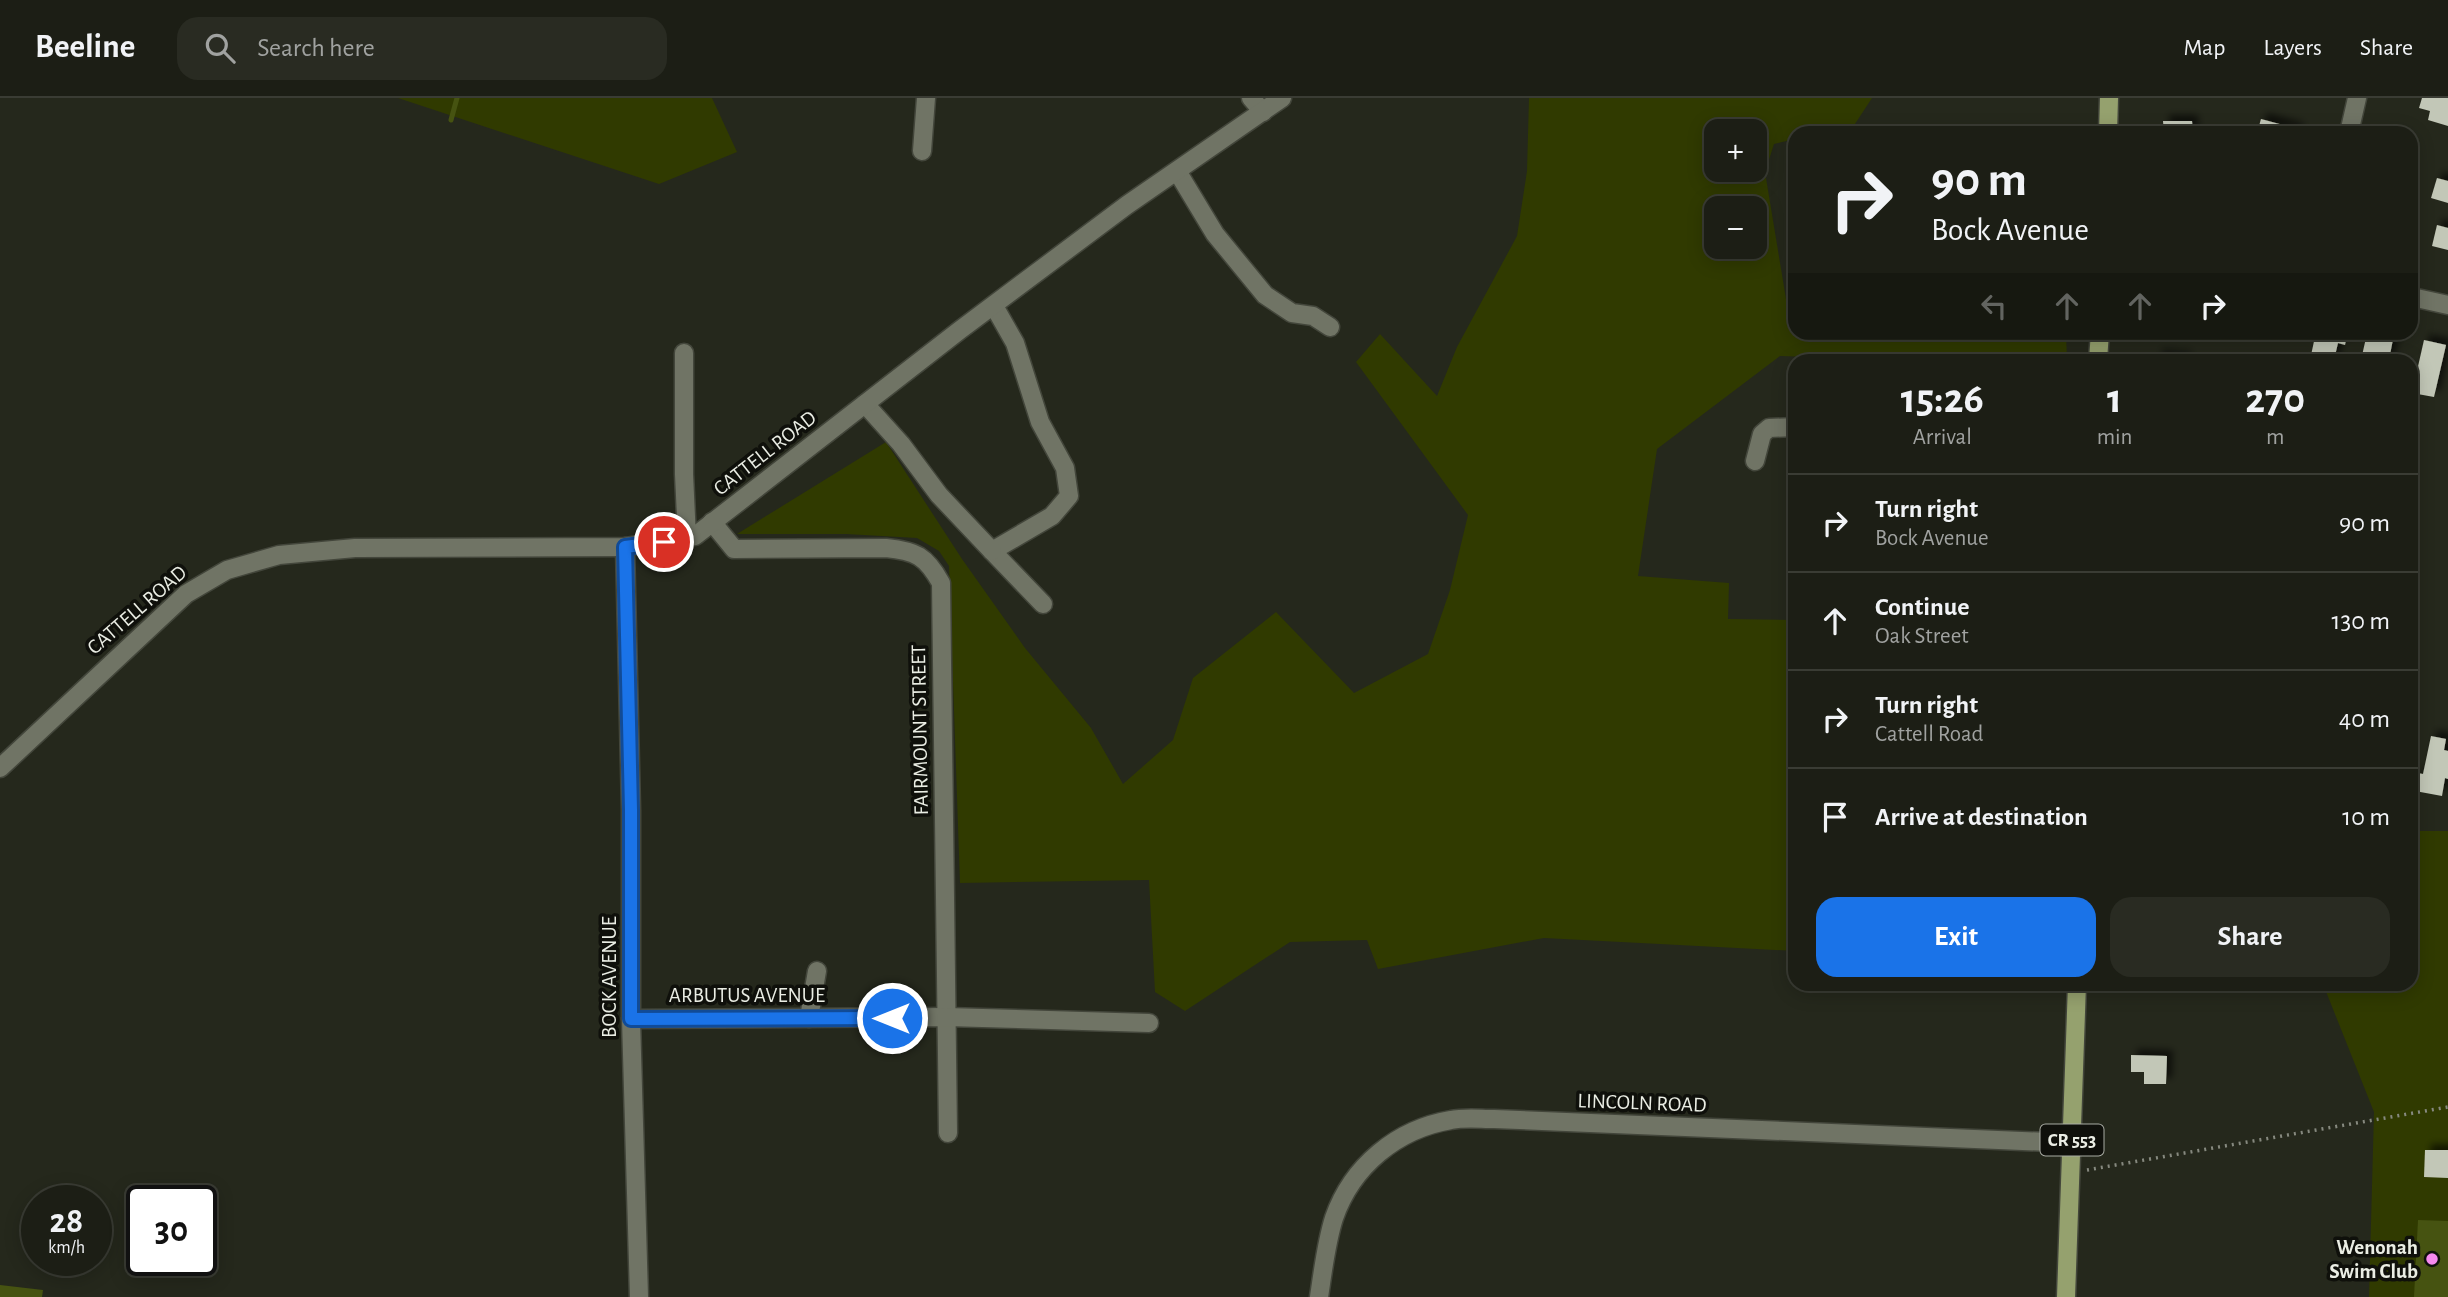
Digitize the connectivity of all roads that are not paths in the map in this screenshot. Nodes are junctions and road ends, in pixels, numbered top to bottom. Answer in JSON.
{"nodes":[{"id":1,"x":926,"y":98,"type":"edge"},
{"id":2,"x":1251,"y":98,"type":"edge"},
{"id":3,"x":1282,"y":98,"type":"edge"},
{"id":4,"x":2109,"y":98,"type":"edge"},
{"id":5,"x":2357,"y":98,"type":"edge"},
{"id":6,"x":1262,"y":112,"type":"junction"},
{"id":7,"x":2108,"y":126,"type":"edge"},
{"id":8,"x":2351,"y":126,"type":"edge"},
{"id":9,"x":922,"y":151,"type":"dead end"},
{"id":10,"x":1177,"y":171,"type":"junction"},
{"id":11,"x":2418,"y":298,"type":"edge"},
{"id":12,"x":2448,"y":305,"type":"edge"},
{"id":13,"x":994,"y":306,"type":"junction"},
{"id":14,"x":1330,"y":327,"type":"dead end"},
{"id":15,"x":684,"y":352,"type":"dead end"},
{"id":16,"x":865,"y":404,"type":"junction"},
{"id":17,"x":1788,"y":427,"type":"edge"},
{"id":18,"x":1755,"y":461,"type":"dead end"},
{"id":19,"x":712,"y":523,"type":"junction"},
{"id":20,"x":687,"y":538,"type":"junction"},
{"id":21,"x":625,"y":547,"type":"junction"},
{"id":22,"x":992,"y":551,"type":"junction"},
{"id":23,"x":1043,"y":604,"type":"dead end"},
{"id":24,"x":0,"y":768,"type":"edge"},
{"id":25,"x":817,"y":971,"type":"dead end"},
{"id":26,"x":2077,"y":991,"type":"edge"},
{"id":27,"x":947,"y":1017,"type":"junction"},
{"id":28,"x":809,"y":1018,"type":"junction"},
{"id":29,"x":631,"y":1019,"type":"junction"},
{"id":30,"x":1149,"y":1023,"type":"dead end"},
{"id":31,"x":948,"y":1133,"type":"dead end"},
{"id":32,"x":2072,"y":1143,"type":"junction"},
{"id":33,"x":639,"y":1297,"type":"edge"},
{"id":34,"x":1318,"y":1297,"type":"edge"},
{"id":35,"x":2066,"y":1297,"type":"edge"}],
"edges":[{"from":1,"to":9,"type":"street"},
{"from":2,"to":6,"type":"street"},
{"from":3,"to":6,"type":"street","name":"CATTELL ROAD"},
{"from":4,"to":7,"type":"main road"},
{"from":5,"to":8,"type":"street"},
{"from":6,"to":10,"type":"street","name":"CATTELL ROAD"},
{"from":10,"to":13,"type":"street","name":"CATTELL ROAD"},
{"from":10,"to":14,"type":"street"},
{"from":11,"to":12,"type":"street"},
{"from":13,"to":16,"type":"street","name":"CATTELL ROAD"},
{"from":13,"to":22,"type":"street"},
{"from":15,"to":20,"type":"street"},
{"from":16,"to":19,"type":"street","name":"CATTELL ROAD"},
{"from":16,"to":22,"type":"street"},
{"from":17,"to":18,"type":"street"},
{"from":19,"to":20,"type":"street","name":"CATTELL ROAD"},
{"from":19,"to":27,"type":"street","name":"FAIRMOUNT STREET"},
{"from":20,"to":21,"type":"street","name":"CATTELL ROAD"},
{"from":21,"to":24,"type":"street","name":"CATTELL ROAD"},
{"from":21,"to":29,"type":"street","name":"BOCK AVENUE"},
{"from":22,"to":23,"type":"street"},
{"from":25,"to":28,"type":"street"},
{"from":26,"to":32,"type":"main road","number":"CR 553"},
{"from":27,"to":28,"type":"street","name":"ARBUTUS AVENUE"},
{"from":27,"to":30,"type":"street","name":"ARBUTUS AVENUE"},
{"from":27,"to":31,"type":"street","name":"FAIRMOUNT STREET"},
{"from":28,"to":29,"type":"street","name":"ARBUTUS AVENUE"},
{"from":29,"to":33,"type":"street","name":"BOCK AVENUE"},
{"from":32,"to":34,"type":"street","name":"LINCOLN ROAD"},
{"from":32,"to":35,"type":"main road","number":"CR 553"}]}
